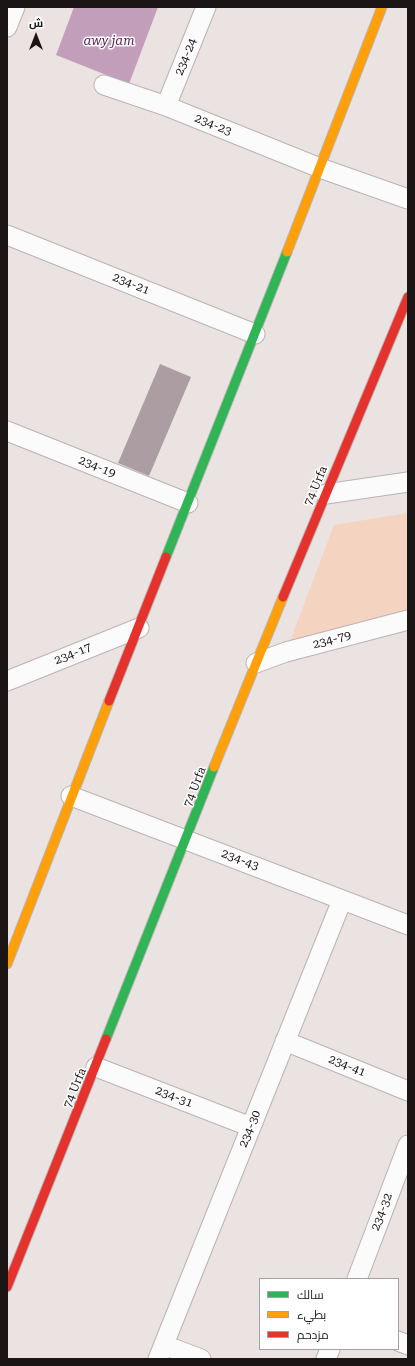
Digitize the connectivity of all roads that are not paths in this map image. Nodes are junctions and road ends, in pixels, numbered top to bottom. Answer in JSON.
{"nodes":[{"id":1,"x":15,"y":7,"type":"edge"},
{"id":2,"x":206,"y":7,"type":"edge"},
{"id":3,"x":382,"y":7,"type":"edge"},
{"id":4,"x":7,"y":28,"type":"edge"},
{"id":5,"x":104,"y":85,"type":"dead end"},
{"id":6,"x":166,"y":106,"type":"junction"},
{"id":7,"x":320,"y":168,"type":"junction"},
{"id":8,"x":408,"y":199,"type":"edge"},
{"id":9,"x":7,"y":235,"type":"edge"},
{"id":10,"x":408,"y":297,"type":"edge"},
{"id":11,"x":255,"y":334,"type":"junction"},
{"id":12,"x":7,"y":432,"type":"edge"},
{"id":13,"x":408,"y":482,"type":"edge"},
{"id":14,"x":326,"y":494,"type":"junction"},
{"id":15,"x":188,"y":503,"type":"junction"},
{"id":16,"x":408,"y":620,"type":"edge"},
{"id":17,"x":139,"y":628,"type":"junction"},
{"id":18,"x":256,"y":663,"type":"junction"},
{"id":19,"x":7,"y":681,"type":"edge"},
{"id":20,"x":71,"y":796,"type":"junction"},
{"id":21,"x":187,"y":839,"type":"junction"},
{"id":22,"x":342,"y":900,"type":"junction"},
{"id":23,"x":408,"y":925,"type":"edge"},
{"id":24,"x":7,"y":964,"type":"edge"},
{"id":25,"x":285,"y":1041,"type":"junction"},
{"id":26,"x":96,"y":1067,"type":"junction"},
{"id":27,"x":408,"y":1091,"type":"edge"},
{"id":28,"x":251,"y":1127,"type":"junction"},
{"id":29,"x":408,"y":1145,"type":"edge"},
{"id":30,"x":401,"y":1184,"type":"edge"},
{"id":31,"x":357,"y":1278,"type":"edge"},
{"id":32,"x":7,"y":1287,"type":"edge"},
{"id":33,"x":161,"y":1352,"type":"edge"},
{"id":34,"x":201,"y":1359,"type":"edge"}],
"edges":[{"from":1,"to":4,"type":"street"},
{"from":2,"to":6,"type":"street","name":"234-24"},
{"from":3,"to":7,"type":"street"},
{"from":5,"to":6,"type":"street","name":"234-23"},
{"from":6,"to":7,"type":"street","name":"234-23"},
{"from":7,"to":8,"type":"street","name":"234-23"},
{"from":7,"to":11,"type":"street"},
{"from":9,"to":11,"type":"street","name":"234-21"},
{"from":10,"to":14,"type":"street","name":"74 Urfa"},
{"from":11,"to":15,"type":"street"},
{"from":12,"to":15,"type":"street","name":"234-19"},
{"from":13,"to":14,"type":"street"},
{"from":14,"to":18,"type":"street","name":"74 Urfa"},
{"from":15,"to":17,"type":"street"},
{"from":16,"to":18,"type":"street","name":"234-79"},
{"from":17,"to":19,"type":"street","name":"234-17"},
{"from":17,"to":20,"type":"street"},
{"from":18,"to":21,"type":"street","name":"74 Urfa"},
{"from":20,"to":21,"type":"street","name":"234-43"},
{"from":20,"to":24,"type":"street"},
{"from":21,"to":22,"type":"street","name":"234-43"},
{"from":21,"to":26,"type":"street","name":"74 Urfa"},
{"from":22,"to":23,"type":"street","name":"234-43"},
{"from":22,"to":25,"type":"street","name":"234-30"},
{"from":25,"to":27,"type":"street","name":"234-41"},
{"from":25,"to":28,"type":"street","name":"234-30"},
{"from":26,"to":28,"type":"street","name":"234-31"},
{"from":26,"to":32,"type":"street","name":"74 Urfa"},
{"from":28,"to":33,"type":"street","name":"234-30"},
{"from":29,"to":30,"type":"street","name":"234-32"},
{"from":30,"to":31,"type":"street","name":"234-32"},
{"from":33,"to":34,"type":"street"}]}
